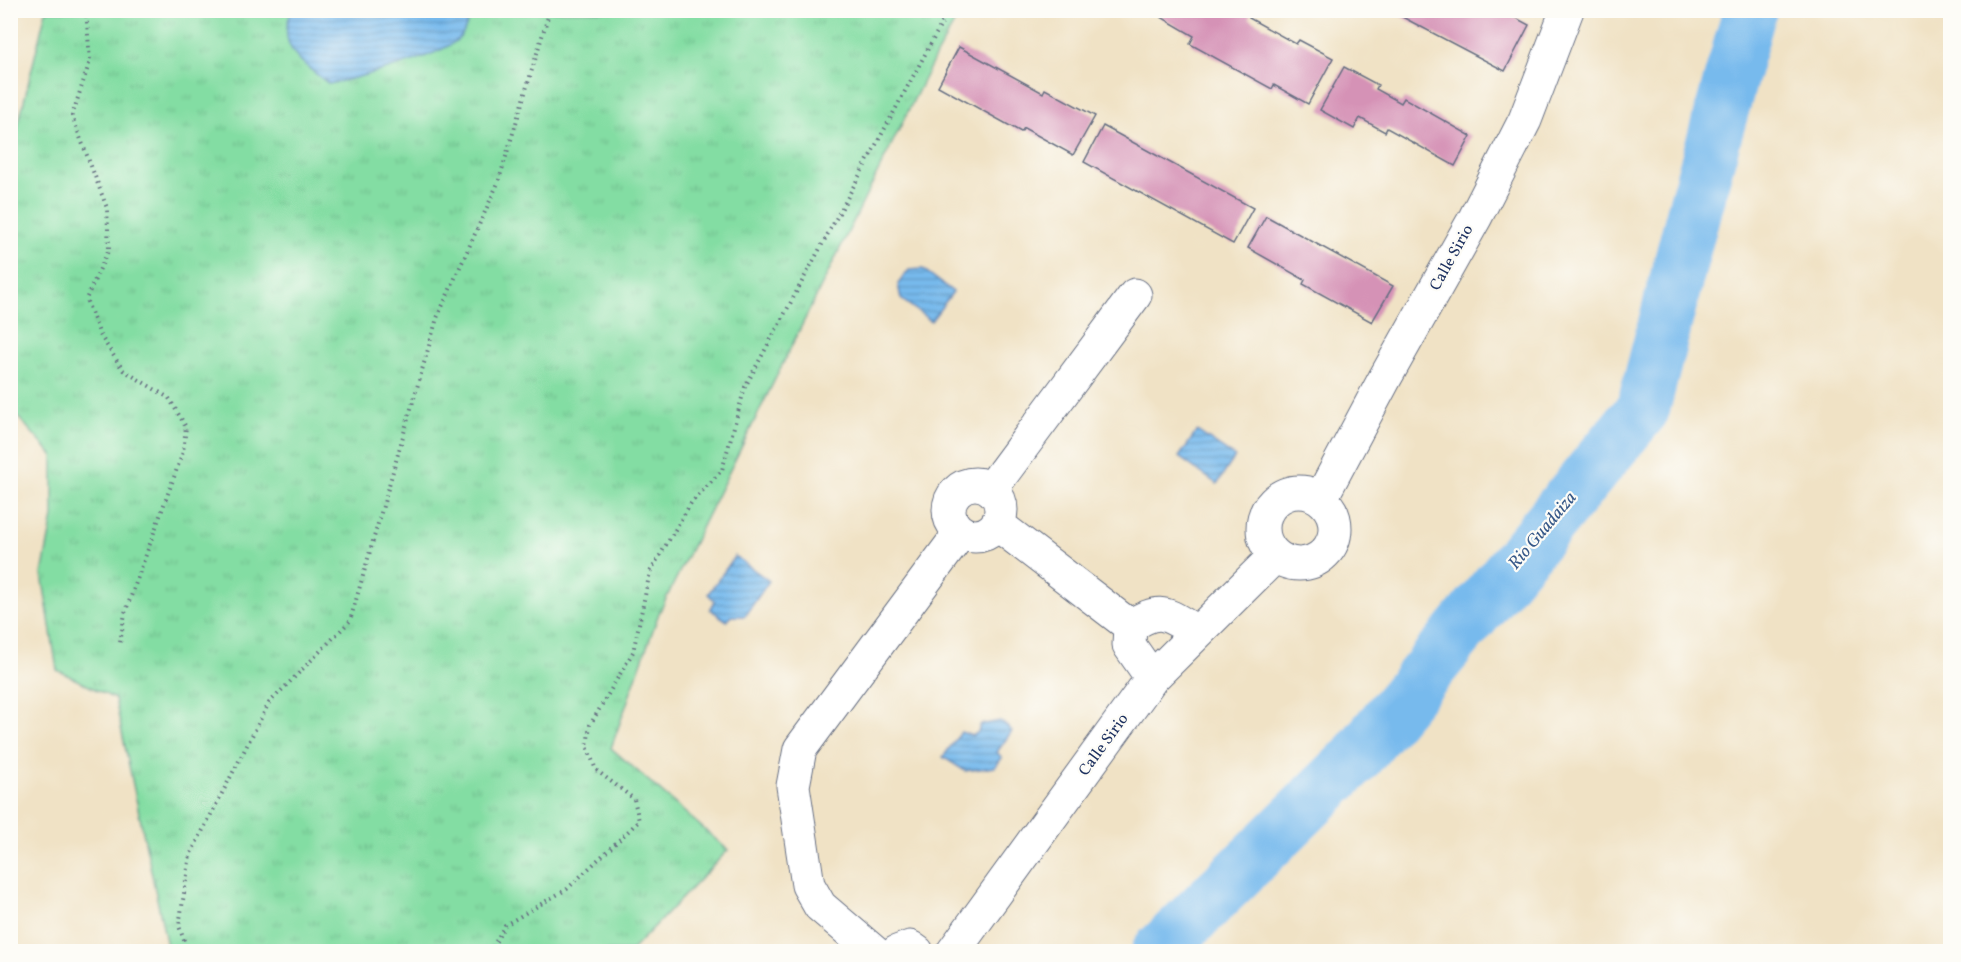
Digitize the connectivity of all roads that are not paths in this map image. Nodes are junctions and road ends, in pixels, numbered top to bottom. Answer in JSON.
{"nodes":[{"id":1,"x":1567,"y":10,"type":"edge"},
{"id":2,"x":1135,"y":296,"type":"dead end"},
{"id":3,"x":991,"y":489,"type":"junction"},
{"id":4,"x":1321,"y":498,"type":"junction"},
{"id":5,"x":997,"y":524,"type":"junction"},
{"id":6,"x":961,"y":532,"type":"junction"},
{"id":7,"x":1275,"y":556,"type":"junction"},
{"id":8,"x":1130,"y":626,"type":"junction"},
{"id":9,"x":1197,"y":632,"type":"junction"},
{"id":10,"x":1152,"y":678,"type":"junction"},
{"id":11,"x":874,"y":951,"type":"edge"},
{"id":12,"x":897,"y":951,"type":"edge"},
{"id":13,"x":917,"y":951,"type":"edge"},
{"id":14,"x":953,"y":951,"type":"edge"}],
"edges":[{"from":1,"to":4,"type":"street","name":"Calle Sirio"},
{"from":2,"to":3,"type":"street"},
{"from":3,"to":5,"type":"street"},
{"from":3,"to":6,"type":"street"},
{"from":4,"to":7,"type":"street"},
{"from":4,"to":7,"type":"street"},
{"from":5,"to":6,"type":"street"},
{"from":5,"to":8,"type":"street"},
{"from":6,"to":11,"type":"street"},
{"from":7,"to":9,"type":"street","name":"Calle Sirio"},
{"from":8,"to":9,"type":"street"},
{"from":8,"to":10,"type":"street"},
{"from":9,"to":10,"type":"street","name":"Calle Sirio"},
{"from":10,"to":14,"type":"street","name":"Calle Sirio"},
{"from":12,"to":13,"type":"street"}]}
